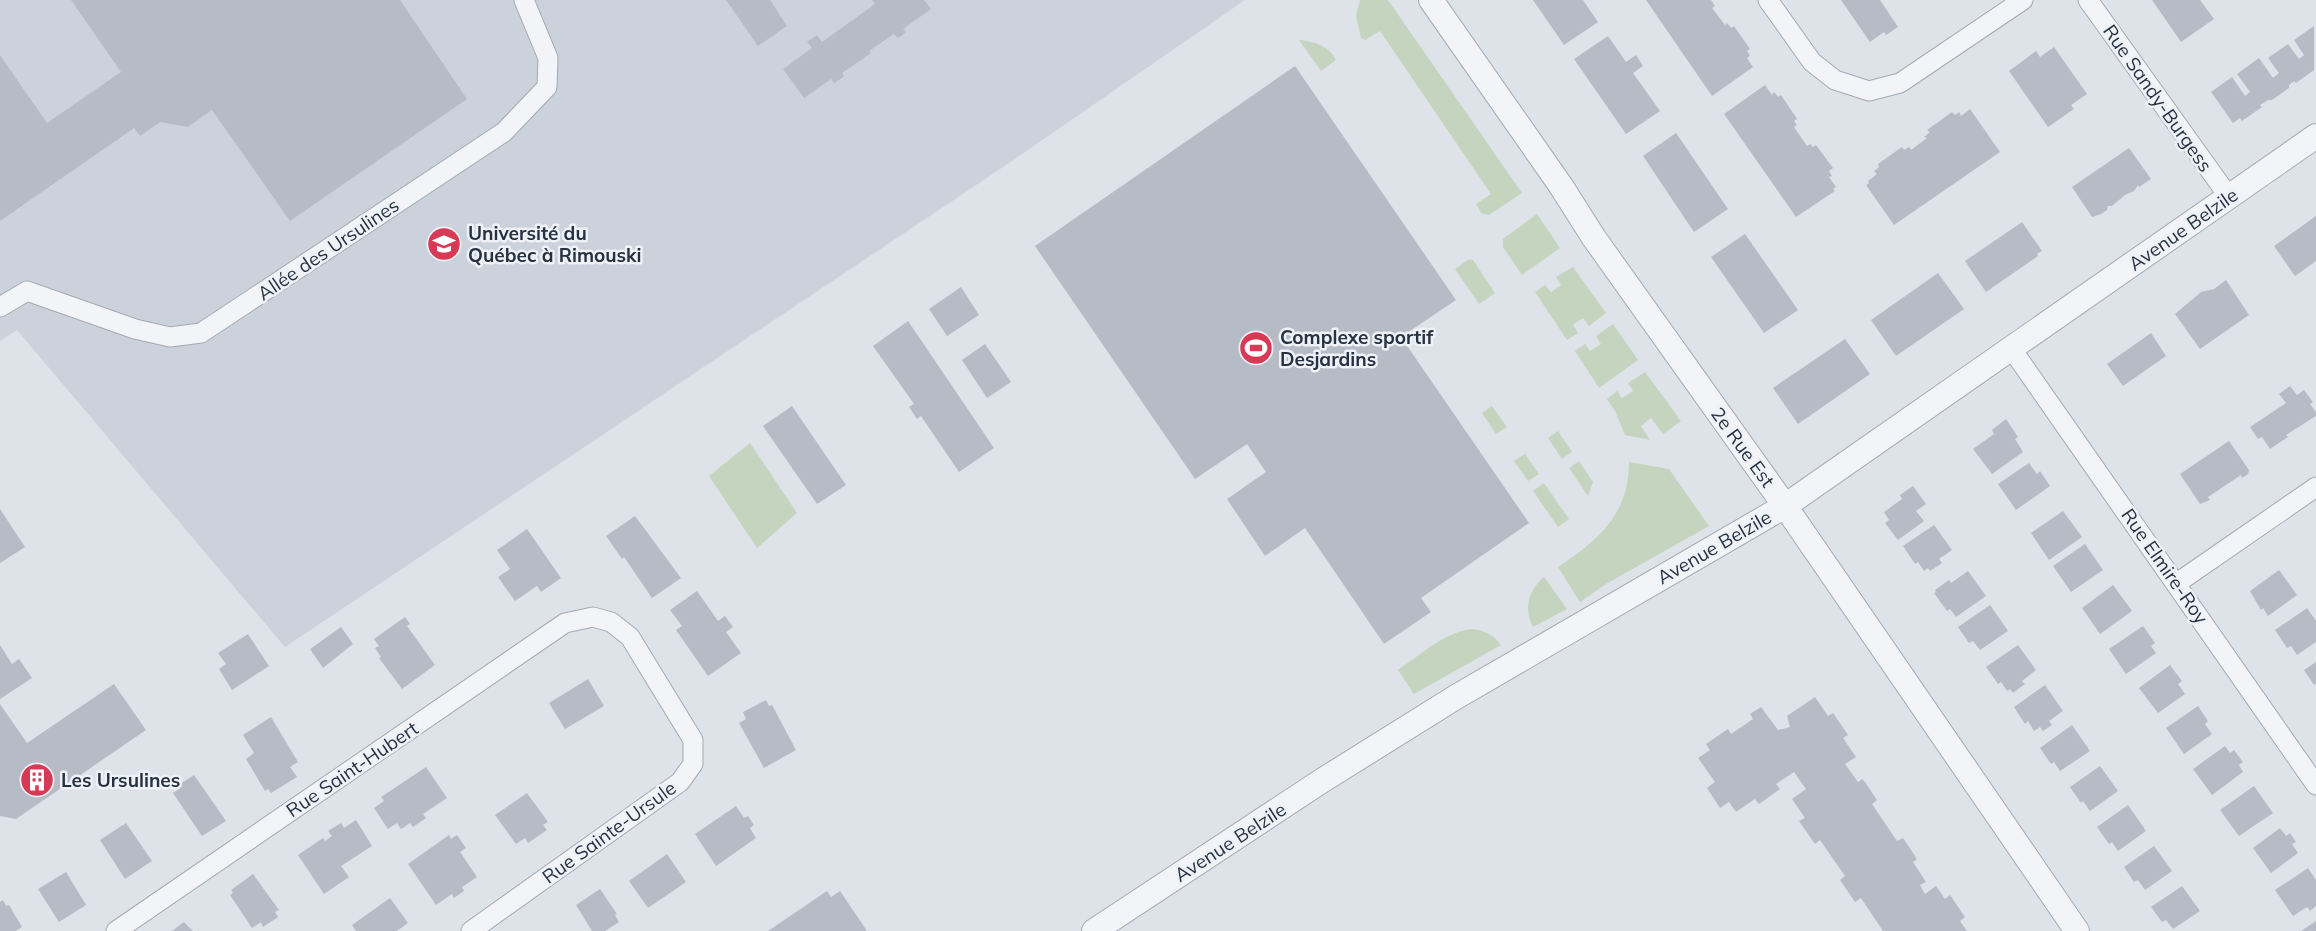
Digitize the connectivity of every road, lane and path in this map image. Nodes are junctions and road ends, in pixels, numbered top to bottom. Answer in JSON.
{"nodes":[{"id":1,"x":524,"y":0,"type":"edge"},
{"id":2,"x":1431,"y":0,"type":"edge"},
{"id":3,"x":1768,"y":0,"type":"edge"},
{"id":4,"x":2023,"y":0,"type":"edge"},
{"id":5,"x":2088,"y":0,"type":"edge"},
{"id":6,"x":2316,"y":136,"type":"edge"},
{"id":7,"x":2229,"y":197,"type":"junction"},
{"id":8,"x":0,"y":307,"type":"edge"},
{"id":9,"x":2011,"y":348,"type":"junction"},
{"id":10,"x":2316,"y":487,"type":"edge"},
{"id":11,"x":1785,"y":506,"type":"junction"},
{"id":12,"x":2177,"y":583,"type":"junction"},
{"id":13,"x":593,"y":617,"type":"joint"},
{"id":14,"x":2316,"y":785,"type":"edge"},
{"id":15,"x":116,"y":931,"type":"edge"},
{"id":16,"x":471,"y":931,"type":"edge"},
{"id":17,"x":1094,"y":931,"type":"edge"},
{"id":18,"x":2077,"y":931,"type":"edge"}],
"edges":[{"from":1,"to":8,"type":"street","name":"Allée des Ursulines"},
{"from":2,"to":11,"type":"street","name":"2e Rue Est"},
{"from":3,"to":4,"type":"street"},
{"from":5,"to":7,"type":"street","name":"Rue Sandy-Burgess"},
{"from":6,"to":7,"type":"street","name":"Avenue Belzile"},
{"from":7,"to":9,"type":"street","name":"Avenue Belzile"},
{"from":9,"to":11,"type":"street","name":"Avenue Belzile"},
{"from":9,"to":12,"type":"street","name":"Rue Elmire-Roy"},
{"from":10,"to":12,"type":"street"},
{"from":11,"to":17,"type":"street","name":"Avenue Belzile"},
{"from":11,"to":18,"type":"street","name":"2e Rue Est"},
{"from":12,"to":14,"type":"street","name":"Rue Elmire-Roy"},
{"from":13,"to":15,"type":"street","name":"Rue Saint-Hubert"},
{"from":13,"to":16,"type":"street","name":"Rue Sainte-Ursule"}]}
